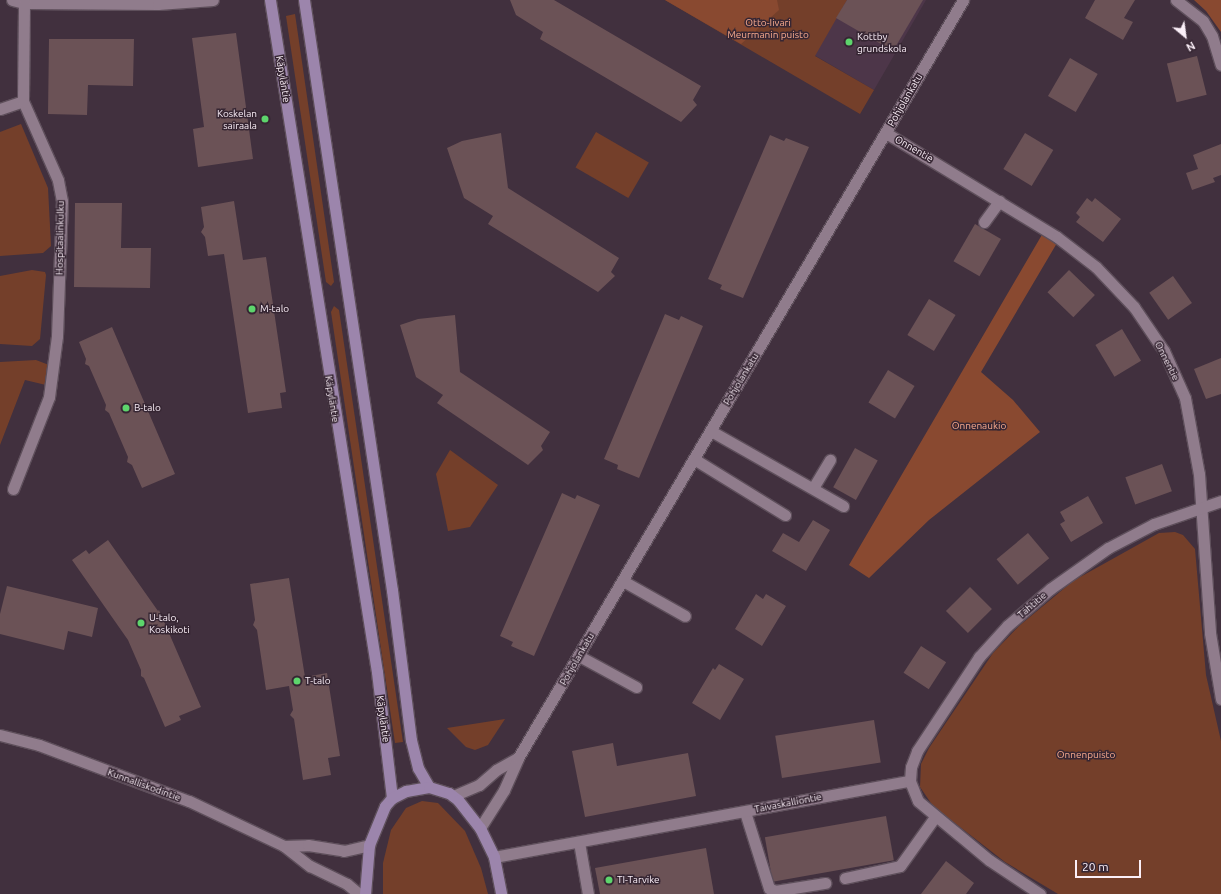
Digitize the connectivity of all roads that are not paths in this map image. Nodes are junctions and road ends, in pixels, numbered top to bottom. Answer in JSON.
{"nodes":[{"id":1,"x":12,"y":0,"type":"edge"},
{"id":2,"x":213,"y":0,"type":"edge"},
{"id":3,"x":270,"y":0,"type":"edge"},
{"id":4,"x":304,"y":0,"type":"edge"},
{"id":5,"x":963,"y":0,"type":"edge"},
{"id":6,"x":1176,"y":0,"type":"edge"},
{"id":7,"x":24,"y":3,"type":"junction"},
{"id":8,"x":1221,"y":66,"type":"edge"},
{"id":9,"x":23,"y":101,"type":"junction"},
{"id":10,"x":0,"y":109,"type":"edge"},
{"id":11,"x":886,"y":133,"type":"junction"},
{"id":12,"x":999,"y":201,"type":"junction"},
{"id":13,"x":984,"y":222,"type":"dead end"},
{"id":14,"x":711,"y":431,"type":"junction"},
{"id":15,"x":694,"y":459,"type":"junction"},
{"id":16,"x":830,"y":460,"type":"dead end"},
{"id":17,"x":813,"y":488,"type":"junction"},
{"id":18,"x":13,"y":489,"type":"dead end"},
{"id":19,"x":1221,"y":501,"type":"edge"},
{"id":20,"x":843,"y":506,"type":"dead end"},
{"id":21,"x":1202,"y":508,"type":"junction"},
{"id":22,"x":785,"y":515,"type":"dead end"},
{"id":23,"x":623,"y":581,"type":"junction"},
{"id":24,"x":685,"y":616,"type":"dead end"},
{"id":25,"x":579,"y":656,"type":"junction"},
{"id":26,"x":636,"y":687,"type":"dead end"},
{"id":27,"x":1221,"y":699,"type":"edge"},
{"id":28,"x":0,"y":735,"type":"edge"},
{"id":29,"x":518,"y":758,"type":"junction"},
{"id":30,"x":910,"y":781,"type":"junction"},
{"id":31,"x":429,"y":787,"type":"junction"},
{"id":32,"x":453,"y":796,"type":"junction"},
{"id":33,"x":392,"y":798,"type":"junction"},
{"id":34,"x":745,"y":812,"type":"junction"},
{"id":35,"x":935,"y":817,"type":"junction"},
{"id":36,"x":480,"y":828,"type":"junction"},
{"id":37,"x":580,"y":842,"type":"junction"},
{"id":38,"x":369,"y":845,"type":"junction"},
{"id":39,"x":284,"y":846,"type":"junction"},
{"id":40,"x":494,"y":857,"type":"junction"},
{"id":41,"x":845,"y":878,"type":"dead end"},
{"id":42,"x":825,"y":883,"type":"dead end"},
{"id":43,"x":359,"y":894,"type":"edge"},
{"id":44,"x":365,"y":894,"type":"edge"},
{"id":45,"x":501,"y":894,"type":"edge"},
{"id":46,"x":588,"y":894,"type":"edge"},
{"id":47,"x":1040,"y":894,"type":"edge"}],
"edges":[{"from":1,"to":7,"type":"street"},
{"from":2,"to":7,"type":"street"},
{"from":3,"to":33,"type":"main road","name":"Käpyläntie"},
{"from":4,"to":31,"type":"main road"},
{"from":5,"to":11,"type":"street","name":"Pohjolankatu"},
{"from":6,"to":8,"type":"street"},
{"from":7,"to":9,"type":"street","name":"Hospitaalinkulku"},
{"from":9,"to":10,"type":"street"},
{"from":9,"to":18,"type":"street","name":"Hospitaalinkulku"},
{"from":11,"to":12,"type":"street","name":"Onnentie"},
{"from":11,"to":14,"type":"street","name":"Pohjolankatu"},
{"from":12,"to":13,"type":"street"},
{"from":12,"to":21,"type":"street","name":"Onnentie"},
{"from":14,"to":15,"type":"street","name":"Pohjolankatu"},
{"from":14,"to":17,"type":"street"},
{"from":15,"to":22,"type":"street"},
{"from":15,"to":23,"type":"street","name":"Pohjolankatu"},
{"from":16,"to":17,"type":"street"},
{"from":17,"to":20,"type":"street"},
{"from":19,"to":21,"type":"street","name":"Tähtitie"},
{"from":21,"to":27,"type":"street","name":"Onnentie"},
{"from":21,"to":30,"type":"street","name":"Tähtitie"},
{"from":23,"to":24,"type":"street"},
{"from":23,"to":25,"type":"street","name":"Pohjolankatu"},
{"from":25,"to":26,"type":"street"},
{"from":25,"to":29,"type":"street","name":"Pohjolankatu"},
{"from":28,"to":39,"type":"street","name":"Kunnalliskodintie"},
{"from":29,"to":32,"type":"street"},
{"from":29,"to":36,"type":"street","name":"Pohjolankatu"},
{"from":30,"to":34,"type":"street","name":"Taivaskalliontie"},
{"from":30,"to":35,"type":"street"},
{"from":31,"to":32,"type":"main road"},
{"from":31,"to":33,"type":"main road"},
{"from":32,"to":36,"type":"main road"},
{"from":33,"to":38,"type":"main road"},
{"from":34,"to":37,"type":"street","name":"Taivaskalliontie"},
{"from":34,"to":42,"type":"street"},
{"from":35,"to":41,"type":"street"},
{"from":35,"to":47,"type":"street"},
{"from":36,"to":40,"type":"main road"},
{"from":37,"to":40,"type":"street","name":"Taivaskalliontie"},
{"from":37,"to":46,"type":"street"},
{"from":38,"to":39,"type":"street","name":"Kunnalliskodintie"},
{"from":38,"to":44,"type":"main road"},
{"from":39,"to":43,"type":"street","name":"Kunnalliskodintie"},
{"from":40,"to":45,"type":"main road"}]}
